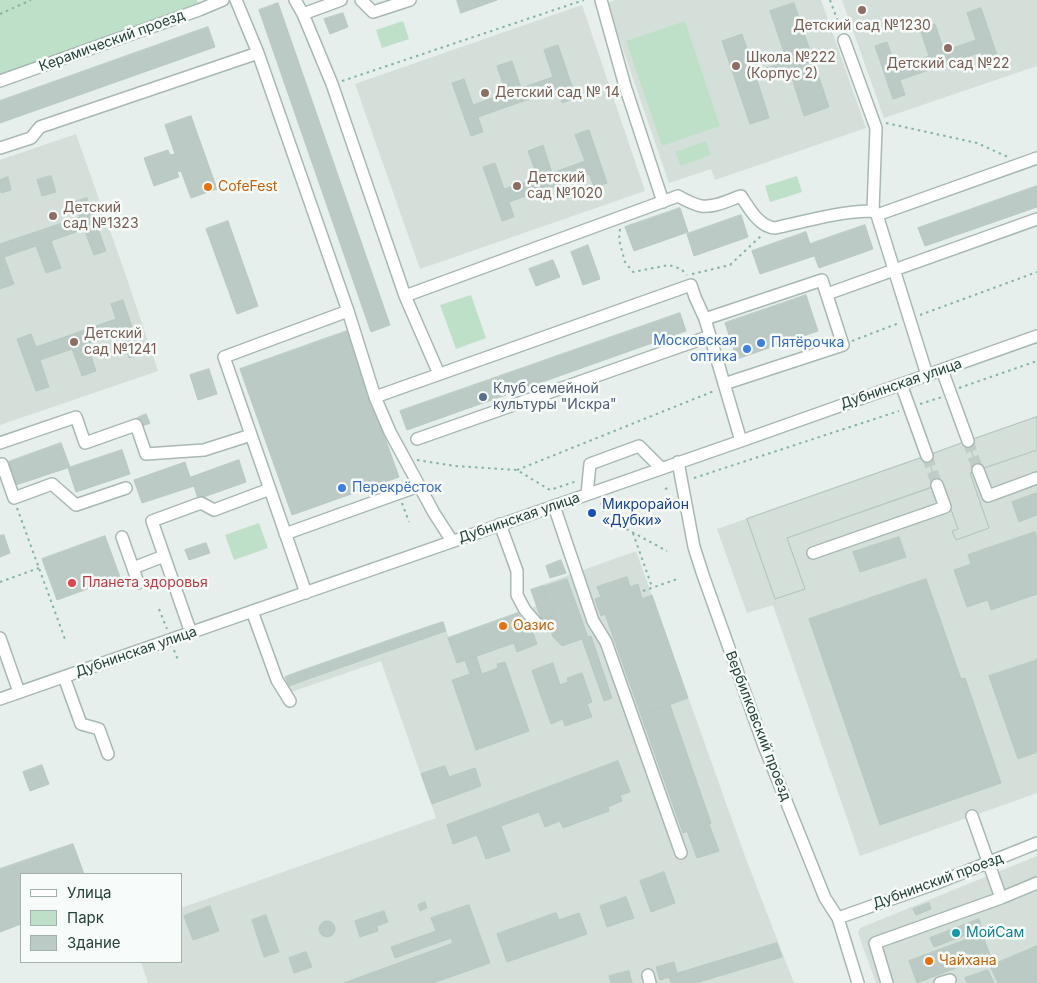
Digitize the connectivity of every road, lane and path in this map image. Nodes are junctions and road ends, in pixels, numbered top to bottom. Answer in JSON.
{"nodes":[{"id":1,"x":31,"y":0,"type":"edge"},
{"id":2,"x":223,"y":0,"type":"edge"},
{"id":3,"x":236,"y":0,"type":"edge"},
{"id":4,"x":295,"y":0,"type":"edge"},
{"id":5,"x":341,"y":0,"type":"edge"},
{"id":6,"x":361,"y":0,"type":"edge"},
{"id":7,"x":410,"y":0,"type":"edge"},
{"id":8,"x":575,"y":0,"type":"edge"},
{"id":9,"x":584,"y":0,"type":"edge"},
{"id":10,"x":601,"y":0,"type":"edge"},
{"id":11,"x":830,"y":0,"type":"edge"},
{"id":12,"x":578,"y":2,"type":"junction"},
{"id":13,"x":0,"y":14,"type":"edge"},
{"id":14,"x":303,"y":14,"type":"junction"},
{"id":15,"x":844,"y":40,"type":"joint"},
{"id":16,"x":258,"y":53,"type":"junction"},
{"id":17,"x":0,"y":81,"type":"edge"},
{"id":18,"x":332,"y":84,"type":"junction"},
{"id":19,"x":874,"y":120,"type":"junction"},
{"id":20,"x":0,"y":148,"type":"edge"},
{"id":21,"x":1037,"y":158,"type":"edge"},
{"id":22,"x":1017,"y":165,"type":"junction"},
{"id":23,"x":663,"y":202,"type":"junction"},
{"id":24,"x":875,"y":213,"type":"junction"},
{"id":25,"x":623,"y":217,"type":"junction"},
{"id":26,"x":1037,"y":219,"type":"edge"},
{"id":27,"x":770,"y":228,"type":"junction"},
{"id":28,"x":894,"y":270,"type":"junction"},
{"id":29,"x":1037,"y":272,"type":"edge"},
{"id":30,"x":689,"y":280,"type":"junction"},
{"id":31,"x":827,"y":294,"type":"junction"},
{"id":32,"x":405,"y":296,"type":"junction"},
{"id":33,"x":348,"y":311,"type":"junction"},
{"id":34,"x":705,"y":319,"type":"junction"},
{"id":35,"x":910,"y":319,"type":"junction"},
{"id":36,"x":710,"y":336,"type":"junction"},
{"id":37,"x":1037,"y":336,"type":"edge"},
{"id":38,"x":843,"y":345,"type":"junction"},
{"id":39,"x":1037,"y":361,"type":"edge"},
{"id":40,"x":942,"y":370,"type":"junction"},
{"id":41,"x":439,"y":374,"type":"junction"},
{"id":42,"x":927,"y":375,"type":"junction"},
{"id":43,"x":901,"y":384,"type":"junction"},
{"id":44,"x":724,"y":385,"type":"junction"},
{"id":45,"x":950,"y":394,"type":"junction"},
{"id":46,"x":375,"y":396,"type":"junction"},
{"id":47,"x":910,"y":408,"type":"junction"},
{"id":48,"x":251,"y":434,"type":"junction"},
{"id":49,"x":417,"y":439,"type":"dead end"},
{"id":50,"x":741,"y":441,"type":"junction"},
{"id":51,"x":968,"y":441,"type":"tunnel mouth"},
{"id":52,"x":0,"y":443,"type":"edge"},
{"id":53,"x":927,"y":456,"type":"tunnel mouth"},
{"id":54,"x":404,"y":458,"type":"junction"},
{"id":55,"x":1,"y":462,"type":"edge"},
{"id":56,"x":678,"y":462,"type":"junction"},
{"id":57,"x":661,"y":468,"type":"junction"},
{"id":58,"x":517,"y":470,"type":"junction"},
{"id":59,"x":978,"y":470,"type":"tunnel mouth"},
{"id":60,"x":588,"y":477,"type":"junction"},
{"id":61,"x":694,"y":478,"type":"dead end"},
{"id":62,"x":1037,"y":478,"type":"edge"},
{"id":63,"x":937,"y":485,"type":"tunnel mouth"},
{"id":64,"x":418,"y":486,"type":"junction"},
{"id":65,"x":126,"y":488,"type":"dead end"},
{"id":66,"x":270,"y":490,"type":"junction"},
{"id":67,"x":398,"y":494,"type":"junction"},
{"id":68,"x":587,"y":494,"type":"junction"},
{"id":69,"x":14,"y":498,"type":"junction"},
{"id":70,"x":601,"y":502,"type":"dead end"},
{"id":71,"x":554,"y":506,"type":"junction"},
{"id":72,"x":409,"y":522,"type":"dead end"},
{"id":73,"x":500,"y":524,"type":"junction"},
{"id":74,"x":633,"y":533,"type":"junction"},
{"id":75,"x":285,"y":534,"type":"junction"},
{"id":76,"x":122,"y":537,"type":"dead end"},
{"id":77,"x":452,"y":541,"type":"junction"},
{"id":78,"x":667,"y":551,"type":"dead end"},
{"id":79,"x":813,"y":553,"type":"dead end"},
{"id":80,"x":164,"y":556,"type":"junction"},
{"id":81,"x":39,"y":568,"type":"junction"},
{"id":82,"x":132,"y":568,"type":"junction"},
{"id":83,"x":677,"y":579,"type":"dead end"},
{"id":84,"x":0,"y":582,"type":"edge"},
{"id":85,"x":138,"y":583,"type":"dead end"},
{"id":86,"x":652,"y":587,"type":"junction"},
{"id":87,"x":643,"y":590,"type":"dead end"},
{"id":88,"x":306,"y":593,"type":"junction"},
{"id":89,"x":159,"y":609,"type":"dead end"},
{"id":90,"x":252,"y":611,"type":"junction"},
{"id":91,"x":538,"y":625,"type":"dead end"},
{"id":92,"x":167,"y":630,"type":"dead end"},
{"id":93,"x":191,"y":633,"type":"junction"},
{"id":94,"x":0,"y":638,"type":"edge"},
{"id":95,"x":66,"y":642,"type":"dead end"},
{"id":96,"x":174,"y":650,"type":"dead end"},
{"id":97,"x":178,"y":660,"type":"dead end"},
{"id":98,"x":64,"y":677,"type":"junction"},
{"id":99,"x":19,"y":692,"type":"junction"},
{"id":100,"x":0,"y":699,"type":"edge"},
{"id":101,"x":290,"y":701,"type":"dead end"},
{"id":102,"x":108,"y":754,"type":"dead end"},
{"id":103,"x":972,"y":816,"type":"dead end"},
{"id":104,"x":1037,"y":843,"type":"edge"},
{"id":105,"x":681,"y":853,"type":"dead end"},
{"id":106,"x":988,"y":863,"type":"junction"},
{"id":107,"x":1037,"y":883,"type":"edge"},
{"id":108,"x":1001,"y":898,"type":"junction"},
{"id":109,"x":838,"y":918,"type":"junction"},
{"id":110,"x":858,"y":983,"type":"edge"},
{"id":111,"x":887,"y":983,"type":"edge"}],
"edges":[{"from":1,"to":13,"type":"path"},
{"from":2,"to":17,"type":"street","name":"Керамический проезд"},
{"from":3,"to":16,"type":"street"},
{"from":4,"to":14,"type":"street"},
{"from":5,"to":14,"type":"street"},
{"from":6,"to":7,"type":"street"},
{"from":8,"to":12,"type":"path"},
{"from":9,"to":12,"type":"path"},
{"from":10,"to":23,"type":"street"},
{"from":11,"to":15,"type":"path"},
{"from":12,"to":18,"type":"path"},
{"from":14,"to":18,"type":"street"},
{"from":15,"to":19,"type":"street"},
{"from":16,"to":20,"type":"street"},
{"from":16,"to":33,"type":"street"},
{"from":18,"to":32,"type":"street"},
{"from":19,"to":22,"type":"path"},
{"from":19,"to":24,"type":"street"},
{"from":21,"to":22,"type":"street"},
{"from":22,"to":24,"type":"street"},
{"from":23,"to":25,"type":"street"},
{"from":23,"to":27,"type":"street"},
{"from":24,"to":27,"type":"street"},
{"from":24,"to":28,"type":"street"},
{"from":25,"to":30,"type":"path"},
{"from":25,"to":32,"type":"street"},
{"from":26,"to":28,"type":"street"},
{"from":27,"to":30,"type":"path"},
{"from":28,"to":31,"type":"street"},
{"from":28,"to":35,"type":"street"},
{"from":29,"to":35,"type":"path"},
{"from":30,"to":34,"type":"street"},
{"from":30,"to":41,"type":"street"},
{"from":31,"to":34,"type":"street"},
{"from":31,"to":38,"type":"street"},
{"from":32,"to":41,"type":"street"},
{"from":33,"to":46,"type":"street"},
{"from":33,"to":48,"type":"street"},
{"from":34,"to":36,"type":"street"},
{"from":35,"to":38,"type":"path"},
{"from":35,"to":42,"type":"street"},
{"from":36,"to":44,"type":"street"},
{"from":36,"to":49,"type":"street"},
{"from":37,"to":40,"type":"street","name":"Дубнинская улица"},
{"from":38,"to":44,"type":"street"},
{"from":39,"to":45,"type":"path"},
{"from":40,"to":42,"type":"street","name":"Дубнинская улица"},
{"from":40,"to":45,"type":"street"},
{"from":41,"to":46,"type":"street"},
{"from":42,"to":43,"type":"street","name":"Дубнинская улица"},
{"from":43,"to":47,"type":"street"},
{"from":43,"to":50,"type":"street","name":"Дубнинская улица"},
{"from":44,"to":50,"type":"street"},
{"from":44,"to":58,"type":"path"},
{"from":45,"to":47,"type":"path"},
{"from":45,"to":51,"type":"street"},
{"from":46,"to":54,"type":"street"},
{"from":47,"to":53,"type":"street"},
{"from":47,"to":61,"type":"path"},
{"from":48,"to":52,"type":"street"},
{"from":48,"to":66,"type":"street"},
{"from":50,"to":56,"type":"street","name":"Дубнинская улица"},
{"from":54,"to":58,"type":"path"},
{"from":54,"to":64,"type":"street"},
{"from":55,"to":69,"type":"street"},
{"from":56,"to":57,"type":"street","name":"Дубнинская улица"},
{"from":56,"to":109,"type":"street","name":"Вербилковский проезд"},
{"from":57,"to":60,"type":"street"},
{"from":57,"to":68,"type":"street","name":"Дубнинская улица"},
{"from":58,"to":60,"type":"path"},
{"from":59,"to":62,"type":"street"},
{"from":60,"to":68,"type":"street"},
{"from":63,"to":79,"type":"street"},
{"from":64,"to":67,"type":"street"},
{"from":64,"to":77,"type":"street"},
{"from":65,"to":69,"type":"street"},
{"from":66,"to":75,"type":"street"},
{"from":66,"to":80,"type":"street"},
{"from":67,"to":72,"type":"path"},
{"from":67,"to":75,"type":"street"},
{"from":68,"to":71,"type":"street","name":"Дубнинская улица"},
{"from":69,"to":81,"type":"path"},
{"from":70,"to":74,"type":"path"},
{"from":71,"to":73,"type":"street","name":"Дубнинская улица"},
{"from":71,"to":105,"type":"street"},
{"from":73,"to":77,"type":"street","name":"Дубнинская улица"},
{"from":73,"to":91,"type":"street"},
{"from":74,"to":78,"type":"path"},
{"from":74,"to":86,"type":"path"},
{"from":75,"to":88,"type":"street"},
{"from":76,"to":82,"type":"street"},
{"from":77,"to":88,"type":"street","name":"Дубнинская улица"},
{"from":80,"to":82,"type":"street"},
{"from":80,"to":93,"type":"street"},
{"from":81,"to":84,"type":"path"},
{"from":81,"to":95,"type":"path"},
{"from":82,"to":85,"type":"street"},
{"from":83,"to":86,"type":"path"},
{"from":86,"to":87,"type":"path"},
{"from":88,"to":90,"type":"street","name":"Дубнинская улица"},
{"from":89,"to":92,"type":"path"},
{"from":90,"to":93,"type":"street","name":"Дубнинская улица"},
{"from":90,"to":101,"type":"street"},
{"from":93,"to":98,"type":"street","name":"Дубнинская улица"},
{"from":94,"to":99,"type":"street"},
{"from":96,"to":97,"type":"path"},
{"from":98,"to":99,"type":"street","name":"Дубнинская улица"},
{"from":98,"to":102,"type":"street"},
{"from":99,"to":100,"type":"street","name":"Дубнинская улица"},
{"from":103,"to":106,"type":"street"},
{"from":104,"to":106,"type":"street","name":"Дубнинский проезд"},
{"from":106,"to":108,"type":"street"},
{"from":106,"to":109,"type":"street","name":"Дубнинский проезд"},
{"from":107,"to":108,"type":"street"},
{"from":108,"to":111,"type":"street"},
{"from":109,"to":110,"type":"street","name":"Вербилковский проезд"}]}
